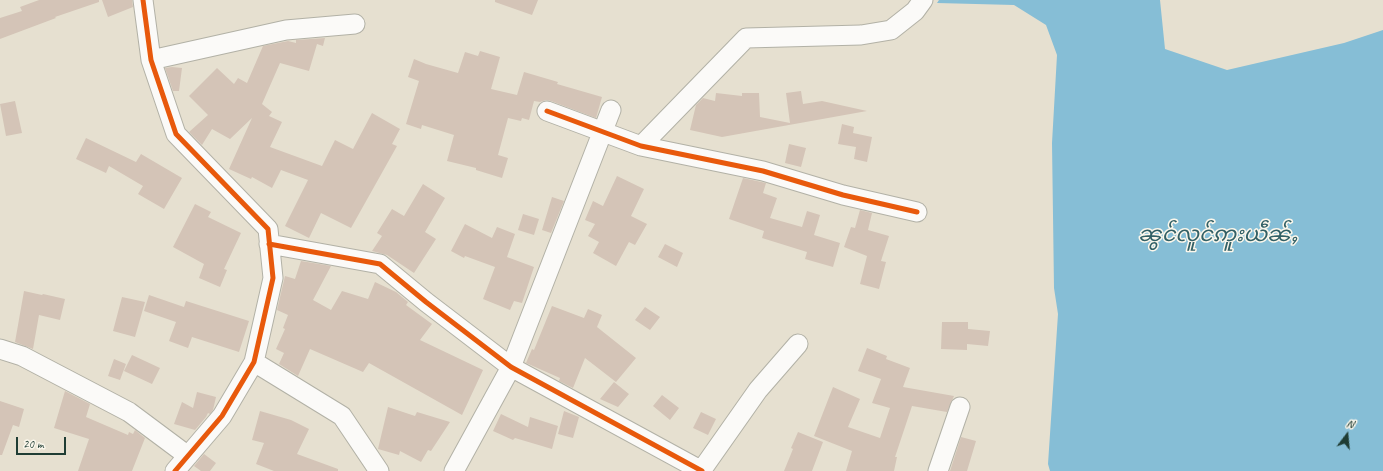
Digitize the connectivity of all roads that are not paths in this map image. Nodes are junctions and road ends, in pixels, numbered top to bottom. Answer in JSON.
{"nodes":[{"id":1,"x":143,"y":0,"type":"edge"},
{"id":2,"x":923,"y":0,"type":"edge"},
{"id":3,"x":355,"y":24,"type":"dead end"},
{"id":4,"x":151,"y":60,"type":"junction"},
{"id":5,"x":547,"y":110,"type":"dead end"},
{"id":6,"x":611,"y":110,"type":"dead end"},
{"id":7,"x":603,"y":131,"type":"junction"},
{"id":8,"x":641,"y":146,"type":"junction"},
{"id":9,"x":917,"y":212,"type":"dead end"},
{"id":10,"x":269,"y":244,"type":"junction"},
{"id":11,"x":798,"y":344,"type":"dead end"},
{"id":12,"x":0,"y":350,"type":"edge"},
{"id":13,"x":254,"y":362,"type":"junction"},
{"id":14,"x":511,"y":366,"type":"junction"},
{"id":15,"x":960,"y":407,"type":"dead end"},
{"id":16,"x":188,"y":456,"type":"junction"},
{"id":17,"x":176,"y":471,"type":"edge"},
{"id":18,"x":379,"y":471,"type":"edge"},
{"id":19,"x":454,"y":471,"type":"edge"},
{"id":20,"x":702,"y":471,"type":"edge"},
{"id":21,"x":938,"y":471,"type":"edge"}],
"edges":[{"from":1,"to":4,"type":"street"},
{"from":2,"to":8,"type":"street"},
{"from":3,"to":4,"type":"street"},
{"from":4,"to":10,"type":"street"},
{"from":5,"to":7,"type":"street"},
{"from":6,"to":7,"type":"street"},
{"from":7,"to":8,"type":"street"},
{"from":7,"to":14,"type":"street"},
{"from":8,"to":9,"type":"street"},
{"from":10,"to":13,"type":"street"},
{"from":10,"to":14,"type":"street"},
{"from":11,"to":20,"type":"street"},
{"from":12,"to":16,"type":"street"},
{"from":13,"to":16,"type":"street"},
{"from":13,"to":18,"type":"street"},
{"from":14,"to":19,"type":"street"},
{"from":14,"to":20,"type":"street"},
{"from":15,"to":21,"type":"street"},
{"from":16,"to":17,"type":"street"}]}
